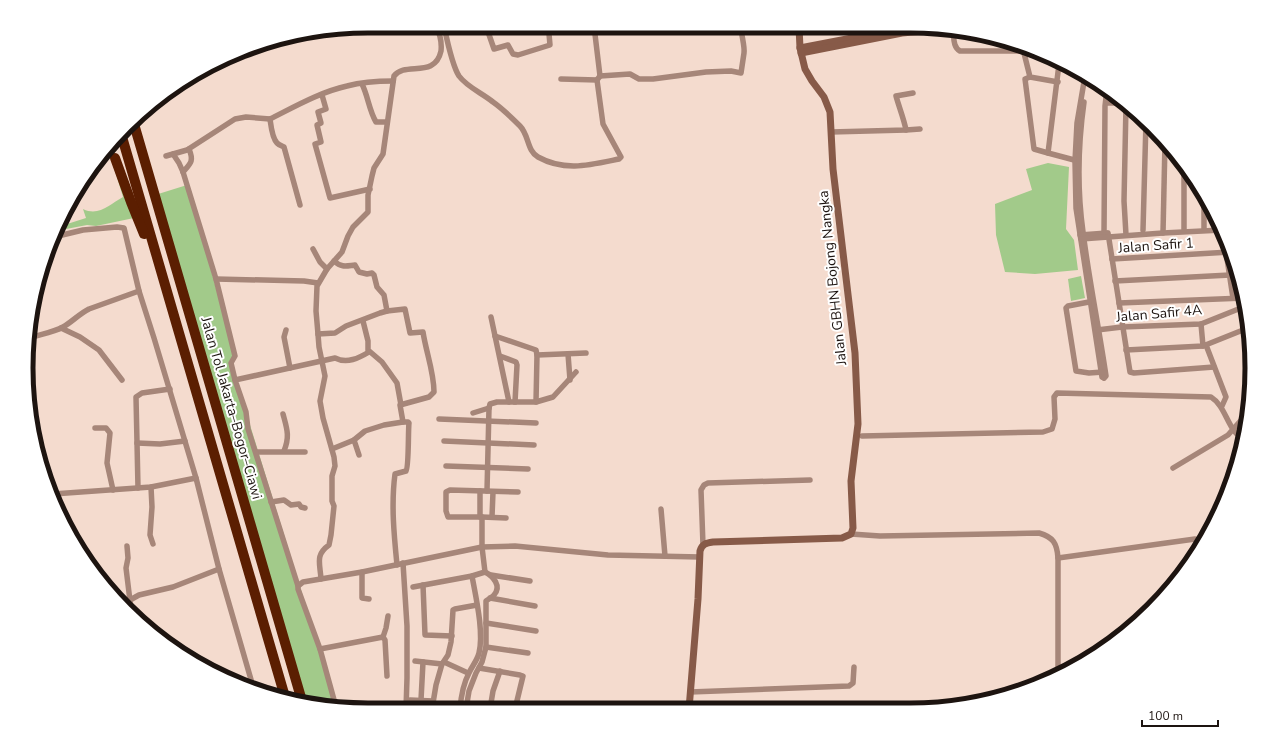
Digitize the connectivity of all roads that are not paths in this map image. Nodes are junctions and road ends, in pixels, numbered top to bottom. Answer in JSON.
{"nodes":[{"id":1,"x":438,"y":33,"type":"edge"},
{"id":2,"x":446,"y":33,"type":"edge"},
{"id":3,"x":488,"y":33,"type":"edge"},
{"id":4,"x":548,"y":33,"type":"edge"},
{"id":5,"x":595,"y":33,"type":"edge"},
{"id":6,"x":741,"y":33,"type":"edge"},
{"id":7,"x":799,"y":33,"type":"edge"},
{"id":8,"x":875,"y":33,"type":"edge"},
{"id":9,"x":954,"y":36,"type":"edge"},
{"id":10,"x":800,"y":50,"type":"junction"},
{"id":11,"x":1020,"y":52,"type":"edge"},
{"id":12,"x":1024,"y":54,"type":"edge"},
{"id":13,"x":1059,"y":69,"type":"edge"},
{"id":14,"x":1030,"y":77,"type":"junction"},
{"id":15,"x":599,"y":78,"type":"junction"},
{"id":16,"x":393,"y":80,"type":"junction"},
{"id":17,"x":561,"y":80,"type":"dead end"},
{"id":18,"x":1058,"y":82,"type":"junction"},
{"id":19,"x":1085,"y":82,"type":"edge"},
{"id":20,"x":362,"y":84,"type":"junction"},
{"id":21,"x":913,"y":93,"type":"dead end"},
{"id":22,"x":322,"y":94,"type":"junction"},
{"id":23,"x":1106,"y":97,"type":"edge"},
{"id":24,"x":1106,"y":103,"type":"junction"},
{"id":25,"x":1115,"y":103,"type":"edge"},
{"id":26,"x":1126,"y":112,"type":"edge"},
{"id":27,"x":270,"y":119,"type":"junction"},
{"id":28,"x":388,"y":122,"type":"junction"},
{"id":29,"x":135,"y":127,"type":"edge"},
{"id":30,"x":920,"y":129,"type":"dead end"},
{"id":31,"x":906,"y":130,"type":"junction"},
{"id":32,"x":1146,"y":130,"type":"edge"},
{"id":33,"x":832,"y":132,"type":"junction"},
{"id":34,"x":123,"y":140,"type":"edge"},
{"id":35,"x":189,"y":148,"type":"junction"},
{"id":36,"x":1165,"y":150,"type":"edge"},
{"id":37,"x":1048,"y":153,"type":"junction"},
{"id":38,"x":173,"y":154,"type":"junction"},
{"id":39,"x":166,"y":156,"type":"dead end"},
{"id":40,"x":115,"y":158,"type":"dead end"},
{"id":41,"x":1077,"y":161,"type":"junction"},
{"id":42,"x":183,"y":172,"type":"junction"},
{"id":43,"x":1184,"y":175,"type":"edge"},
{"id":44,"x":370,"y":189,"type":"junction"},
{"id":45,"x":300,"y":205,"type":"dead end"},
{"id":46,"x":1204,"y":209,"type":"edge"},
{"id":47,"x":1213,"y":227,"type":"edge"},
{"id":48,"x":1184,"y":228,"type":"junction"},
{"id":49,"x":1204,"y":228,"type":"junction"},
{"id":50,"x":1143,"y":230,"type":"junction"},
{"id":51,"x":1215,"y":230,"type":"edge"},
{"id":52,"x":1163,"y":231,"type":"junction"},
{"id":53,"x":1125,"y":233,"type":"junction"},
{"id":54,"x":1107,"y":234,"type":"junction"},
{"id":55,"x":61,"y":235,"type":"edge"},
{"id":56,"x":1082,"y":237,"type":"junction"},
{"id":57,"x":313,"y":249,"type":"dead end"},
{"id":58,"x":1224,"y":252,"type":"edge"},
{"id":59,"x":1112,"y":259,"type":"junction"},
{"id":60,"x":334,"y":261,"type":"junction"},
{"id":61,"x":1229,"y":267,"type":"edge"},
{"id":62,"x":327,"y":269,"type":"junction"},
{"id":63,"x":161,"y":274,"type":"junction"},
{"id":64,"x":1230,"y":275,"type":"junction"},
{"id":65,"x":216,"y":280,"type":"junction"},
{"id":66,"x":1116,"y":281,"type":"junction"},
{"id":67,"x":318,"y":283,"type":"junction"},
{"id":68,"x":139,"y":291,"type":"junction"},
{"id":69,"x":1233,"y":298,"type":"junction"},
{"id":70,"x":1238,"y":298,"type":"edge"},
{"id":71,"x":1090,"y":302,"type":"junction"},
{"id":72,"x":1119,"y":303,"type":"junction"},
{"id":73,"x":1240,"y":308,"type":"edge"},
{"id":74,"x":387,"y":311,"type":"junction"},
{"id":75,"x":490,"y":317,"type":"dead end"},
{"id":76,"x":363,"y":320,"type":"junction"},
{"id":77,"x":1201,"y":324,"type":"junction"},
{"id":78,"x":61,"y":328,"type":"junction"},
{"id":79,"x":1122,"y":328,"type":"junction"},
{"id":80,"x":286,"y":330,"type":"dead end"},
{"id":81,"x":1096,"y":330,"type":"junction"},
{"id":82,"x":1243,"y":330,"type":"edge"},
{"id":83,"x":318,"y":334,"type":"junction"},
{"id":84,"x":35,"y":336,"type":"edge"},
{"id":85,"x":495,"y":336,"type":"junction"},
{"id":86,"x":1204,"y":345,"type":"junction"},
{"id":87,"x":1126,"y":350,"type":"junction"},
{"id":88,"x":370,"y":352,"type":"junction"},
{"id":89,"x":586,"y":353,"type":"dead end"},
{"id":90,"x":568,"y":354,"type":"junction"},
{"id":91,"x":500,"y":356,"type":"junction"},
{"id":92,"x":537,"y":356,"type":"junction"},
{"id":93,"x":323,"y":362,"type":"junction"},
{"id":94,"x":1214,"y":367,"type":"junction"},
{"id":95,"x":290,"y":368,"type":"junction"},
{"id":96,"x":576,"y":372,"type":"dead end"},
{"id":97,"x":122,"y":380,"type":"dead end"},
{"id":98,"x":235,"y":380,"type":"junction"},
{"id":99,"x":570,"y":380,"type":"junction"},
{"id":100,"x":170,"y":390,"type":"junction"},
{"id":101,"x":512,"y":402,"type":"junction"},
{"id":102,"x":536,"y":402,"type":"junction"},
{"id":103,"x":401,"y":405,"type":"junction"},
{"id":104,"x":1222,"y":406,"type":"junction"},
{"id":105,"x":489,"y":408,"type":"junction"},
{"id":106,"x":473,"y":413,"type":"dead end"},
{"id":107,"x":283,"y":414,"type":"dead end"},
{"id":108,"x":439,"y":419,"type":"dead end"},
{"id":109,"x":1241,"y":420,"type":"edge"},
{"id":110,"x":403,"y":422,"type":"junction"},
{"id":111,"x":489,"y":422,"type":"junction"},
{"id":112,"x":536,"y":423,"type":"dead end"},
{"id":113,"x":95,"y":428,"type":"dead end"},
{"id":114,"x":1232,"y":428,"type":"junction"},
{"id":115,"x":862,"y":436,"type":"dead end"},
{"id":116,"x":1238,"y":436,"type":"edge"},
{"id":117,"x":354,"y":440,"type":"junction"},
{"id":118,"x":185,"y":441,"type":"junction"},
{"id":119,"x":444,"y":442,"type":"dead end"},
{"id":120,"x":489,"y":443,"type":"junction"},
{"id":121,"x":137,"y":444,"type":"junction"},
{"id":122,"x":534,"y":445,"type":"dead end"},
{"id":123,"x":332,"y":449,"type":"junction"},
{"id":124,"x":256,"y":452,"type":"junction"},
{"id":125,"x":284,"y":452,"type":"junction"},
{"id":126,"x":305,"y":452,"type":"dead end"},
{"id":127,"x":359,"y":455,"type":"dead end"},
{"id":128,"x":446,"y":466,"type":"dead end"},
{"id":129,"x":488,"y":467,"type":"junction"},
{"id":130,"x":1173,"y":468,"type":"dead end"},
{"id":131,"x":528,"y":469,"type":"dead end"},
{"id":132,"x":196,"y":478,"type":"junction"},
{"id":133,"x":810,"y":480,"type":"dead end"},
{"id":134,"x":151,"y":487,"type":"junction"},
{"id":135,"x":138,"y":488,"type":"junction"},
{"id":136,"x":113,"y":490,"type":"junction"},
{"id":137,"x":480,"y":491,"type":"junction"},
{"id":138,"x":490,"y":491,"type":"junction"},
{"id":139,"x":518,"y":492,"type":"dead end"},
{"id":140,"x":58,"y":494,"type":"edge"},
{"id":141,"x":271,"y":502,"type":"junction"},
{"id":142,"x":305,"y":508,"type":"dead end"},
{"id":143,"x":661,"y":509,"type":"dead end"},
{"id":144,"x":481,"y":517,"type":"junction"},
{"id":145,"x":492,"y":518,"type":"junction"},
{"id":146,"x":506,"y":518,"type":"dead end"},
{"id":147,"x":850,"y":534,"type":"junction"},
{"id":148,"x":1195,"y":539,"type":"dead end"},
{"id":149,"x":153,"y":544,"type":"dead end"},
{"id":150,"x":703,"y":545,"type":"junction"},
{"id":151,"x":127,"y":546,"type":"dead end"},
{"id":152,"x":482,"y":547,"type":"junction"},
{"id":153,"x":665,"y":556,"type":"junction"},
{"id":154,"x":700,"y":556,"type":"junction"},
{"id":155,"x":1058,"y":558,"type":"junction"},
{"id":156,"x":400,"y":564,"type":"junction"},
{"id":157,"x":219,"y":569,"type":"junction"},
{"id":158,"x":362,"y":572,"type":"junction"},
{"id":159,"x":484,"y":572,"type":"junction"},
{"id":160,"x":491,"y":575,"type":"junction"},
{"id":161,"x":472,"y":576,"type":"junction"},
{"id":162,"x":320,"y":579,"type":"junction"},
{"id":163,"x":530,"y":581,"type":"dead end"},
{"id":164,"x":423,"y":585,"type":"junction"},
{"id":165,"x":298,"y":586,"type":"junction"},
{"id":166,"x":413,"y":587,"type":"dead end"},
{"id":167,"x":490,"y":598,"type":"junction"},
{"id":168,"x":369,"y":599,"type":"dead end"},
{"id":169,"x":127,"y":600,"type":"edge"},
{"id":170,"x":130,"y":600,"type":"junction"},
{"id":171,"x":130,"y":604,"type":"edge"},
{"id":172,"x":477,"y":605,"type":"junction"},
{"id":173,"x":535,"y":606,"type":"dead end"},
{"id":174,"x":388,"y":616,"type":"dead end"},
{"id":175,"x":486,"y":623,"type":"junction"},
{"id":176,"x":536,"y":631,"type":"dead end"},
{"id":177,"x":382,"y":636,"type":"junction"},
{"id":178,"x":452,"y":636,"type":"junction"},
{"id":179,"x":486,"y":647,"type":"junction"},
{"id":180,"x":320,"y":649,"type":"junction"},
{"id":181,"x":528,"y":653,"type":"dead end"},
{"id":182,"x":415,"y":662,"type":"dead end"},
{"id":183,"x":423,"y":662,"type":"junction"},
{"id":184,"x":443,"y":663,"type":"junction"},
{"id":185,"x":854,"y":667,"type":"dead end"},
{"id":186,"x":479,"y":668,"type":"junction"},
{"id":187,"x":1058,"y":668,"type":"edge"},
{"id":188,"x":500,"y":671,"type":"junction"},
{"id":189,"x":468,"y":673,"type":"junction"},
{"id":190,"x":386,"y":676,"type":"dead end"},
{"id":191,"x":252,"y":682,"type":"edge"},
{"id":192,"x":690,"y":692,"type":"junction"},
{"id":193,"x":284,"y":693,"type":"edge"},
{"id":194,"x":301,"y":696,"type":"edge"},
{"id":195,"x":410,"y":700,"type":"dead end"},
{"id":196,"x":421,"y":700,"type":"junction"},
{"id":197,"x":334,"y":701,"type":"edge"},
{"id":198,"x":433,"y":701,"type":"joint"},
{"id":199,"x":406,"y":703,"type":"edge"},
{"id":200,"x":461,"y":703,"type":"edge"},
{"id":201,"x":467,"y":703,"type":"edge"},
{"id":202,"x":491,"y":703,"type":"edge"},
{"id":203,"x":516,"y":703,"type":"edge"},
{"id":204,"x":689,"y":703,"type":"edge"}],
"edges":[{"from":1,"to":16,"type":"street"},
{"from":2,"to":15,"type":"street"},
{"from":3,"to":4,"type":"street"},
{"from":5,"to":15,"type":"street"},
{"from":6,"to":15,"type":"street"},
{"from":7,"to":10,"type":"street","name":"Jalan GBHN Bojong Nangka"},
{"from":8,"to":10,"type":"street"},
{"from":9,"to":11,"type":"street"},
{"from":10,"to":33,"type":"street","name":"Jalan GBHN Bojong Nangka"},
{"from":12,"to":14,"type":"street"},
{"from":13,"to":18,"type":"street"},
{"from":14,"to":18,"type":"street"},
{"from":14,"to":37,"type":"street"},
{"from":15,"to":17,"type":"street"},
{"from":16,"to":20,"type":"street"},
{"from":16,"to":28,"type":"street"},
{"from":18,"to":37,"type":"street"},
{"from":19,"to":41,"type":"street"},
{"from":20,"to":22,"type":"street"},
{"from":20,"to":28,"type":"street"},
{"from":21,"to":31,"type":"street"},
{"from":22,"to":27,"type":"street"},
{"from":22,"to":44,"type":"street"},
{"from":23,"to":24,"type":"street"},
{"from":24,"to":25,"type":"street"},
{"from":24,"to":54,"type":"street"},
{"from":26,"to":53,"type":"street"},
{"from":27,"to":35,"type":"street"},
{"from":27,"to":45,"type":"street"},
{"from":28,"to":44,"type":"street"},
{"from":29,"to":194,"type":"highway","name":"Jalan Tol Jakarta–Bogor–Ciawi"},
{"from":30,"to":31,"type":"street"},
{"from":31,"to":33,"type":"street"},
{"from":32,"to":50,"type":"street"},
{"from":33,"to":147,"type":"street","name":"Jalan GBHN Bojong Nangka"},
{"from":34,"to":63,"type":"highway"},
{"from":35,"to":38,"type":"street"},
{"from":35,"to":42,"type":"street"},
{"from":36,"to":52,"type":"street"},
{"from":37,"to":41,"type":"street"},
{"from":38,"to":39,"type":"street"},
{"from":38,"to":42,"type":"street"},
{"from":40,"to":63,"type":"highway"},
{"from":41,"to":56,"type":"street"},
{"from":42,"to":65,"type":"street"},
{"from":43,"to":48,"type":"street"},
{"from":44,"to":60,"type":"street"},
{"from":46,"to":49,"type":"street"},
{"from":47,"to":49,"type":"street"},
{"from":48,"to":49,"type":"street"},
{"from":48,"to":52,"type":"street"},
{"from":50,"to":52,"type":"street"},
{"from":50,"to":53,"type":"street"},
{"from":51,"to":52,"type":"street"},
{"from":52,"to":53,"type":"street"},
{"from":53,"to":54,"type":"street"},
{"from":54,"to":56,"type":"street"},
{"from":54,"to":59,"type":"street"},
{"from":55,"to":68,"type":"street"},
{"from":56,"to":71,"type":"street"},
{"from":56,"to":81,"type":"street"},
{"from":57,"to":62,"type":"street"},
{"from":58,"to":59,"type":"street","name":"Jalan Safir 1"},
{"from":59,"to":66,"type":"street"},
{"from":60,"to":62,"type":"street"},
{"from":60,"to":74,"type":"street"},
{"from":61,"to":64,"type":"street"},
{"from":62,"to":67,"type":"street"},
{"from":63,"to":193,"type":"highway"},
{"from":64,"to":66,"type":"street"},
{"from":64,"to":69,"type":"street"},
{"from":65,"to":67,"type":"street"},
{"from":65,"to":98,"type":"street"},
{"from":66,"to":72,"type":"street"},
{"from":67,"to":83,"type":"street"},
{"from":68,"to":78,"type":"street"},
{"from":68,"to":100,"type":"street"},
{"from":69,"to":70,"type":"street"},
{"from":69,"to":72,"type":"street"},
{"from":71,"to":81,"type":"street"},
{"from":71,"to":81,"type":"street"},
{"from":72,"to":79,"type":"street"},
{"from":73,"to":77,"type":"street","name":"Jalan Safir 4A"},
{"from":74,"to":76,"type":"street"},
{"from":74,"to":103,"type":"street"},
{"from":75,"to":85,"type":"street"},
{"from":76,"to":83,"type":"street"},
{"from":76,"to":88,"type":"street"},
{"from":77,"to":79,"type":"street","name":"Jalan Safir 4A"},
{"from":77,"to":86,"type":"street"},
{"from":78,"to":84,"type":"street"},
{"from":78,"to":97,"type":"street"},
{"from":79,"to":81,"type":"street","name":"Jalan Safir 4A"},
{"from":79,"to":87,"type":"street"},
{"from":80,"to":95,"type":"street"},
{"from":82,"to":86,"type":"street"},
{"from":83,"to":93,"type":"street"},
{"from":85,"to":91,"type":"street"},
{"from":85,"to":92,"type":"street"},
{"from":86,"to":87,"type":"street"},
{"from":86,"to":94,"type":"street"},
{"from":87,"to":94,"type":"street"},
{"from":88,"to":93,"type":"street"},
{"from":88,"to":103,"type":"street"},
{"from":89,"to":90,"type":"street"},
{"from":90,"to":92,"type":"street"},
{"from":90,"to":99,"type":"street"},
{"from":91,"to":101,"type":"street"},
{"from":91,"to":101,"type":"street"},
{"from":92,"to":102,"type":"street"},
{"from":93,"to":95,"type":"street"},
{"from":93,"to":123,"type":"street"},
{"from":94,"to":104,"type":"street"},
{"from":95,"to":98,"type":"street"},
{"from":96,"to":99,"type":"street"},
{"from":98,"to":124,"type":"street"},
{"from":99,"to":102,"type":"street"},
{"from":100,"to":118,"type":"street"},
{"from":100,"to":121,"type":"street"},
{"from":101,"to":102,"type":"street"},
{"from":101,"to":105,"type":"street"},
{"from":103,"to":110,"type":"street"},
{"from":104,"to":114,"type":"street"},
{"from":104,"to":115,"type":"street"},
{"from":105,"to":106,"type":"street"},
{"from":105,"to":111,"type":"street"},
{"from":107,"to":125,"type":"street"},
{"from":108,"to":111,"type":"street"},
{"from":109,"to":114,"type":"street"},
{"from":110,"to":117,"type":"street"},
{"from":110,"to":156,"type":"street"},
{"from":111,"to":112,"type":"street"},
{"from":111,"to":120,"type":"street"},
{"from":113,"to":136,"type":"street"},
{"from":114,"to":116,"type":"street"},
{"from":114,"to":130,"type":"street"},
{"from":117,"to":123,"type":"street"},
{"from":117,"to":127,"type":"street"},
{"from":118,"to":121,"type":"street"},
{"from":118,"to":132,"type":"street"},
{"from":119,"to":120,"type":"street"},
{"from":120,"to":122,"type":"street"},
{"from":120,"to":129,"type":"street"},
{"from":121,"to":135,"type":"street"},
{"from":123,"to":162,"type":"street"},
{"from":124,"to":125,"type":"street"},
{"from":124,"to":141,"type":"street"},
{"from":125,"to":126,"type":"street"},
{"from":128,"to":129,"type":"street"},
{"from":129,"to":131,"type":"street"},
{"from":129,"to":138,"type":"street"},
{"from":132,"to":134,"type":"street"},
{"from":132,"to":157,"type":"street"},
{"from":133,"to":150,"type":"street"},
{"from":134,"to":135,"type":"street"},
{"from":134,"to":149,"type":"street"},
{"from":135,"to":136,"type":"street"},
{"from":136,"to":140,"type":"street"},
{"from":137,"to":138,"type":"street"},
{"from":137,"to":144,"type":"street"},
{"from":137,"to":144,"type":"street"},
{"from":138,"to":139,"type":"street"},
{"from":138,"to":145,"type":"street"},
{"from":141,"to":142,"type":"street"},
{"from":141,"to":165,"type":"street"},
{"from":143,"to":153,"type":"street"},
{"from":144,"to":145,"type":"street"},
{"from":144,"to":152,"type":"street"},
{"from":145,"to":146,"type":"street"},
{"from":147,"to":150,"type":"street"},
{"from":147,"to":155,"type":"street"},
{"from":148,"to":155,"type":"street"},
{"from":150,"to":154,"type":"street"},
{"from":151,"to":170,"type":"street"},
{"from":152,"to":153,"type":"street"},
{"from":152,"to":156,"type":"street"},
{"from":152,"to":159,"type":"street"},
{"from":153,"to":154,"type":"street"},
{"from":154,"to":192,"type":"street"},
{"from":155,"to":187,"type":"street"},
{"from":156,"to":158,"type":"street"},
{"from":156,"to":199,"type":"street"},
{"from":157,"to":170,"type":"street"},
{"from":157,"to":191,"type":"street"},
{"from":158,"to":162,"type":"street"},
{"from":158,"to":168,"type":"street"},
{"from":159,"to":160,"type":"street"},
{"from":159,"to":161,"type":"street"},
{"from":160,"to":163,"type":"street"},
{"from":160,"to":167,"type":"street"},
{"from":161,"to":164,"type":"street"},
{"from":161,"to":172,"type":"street"},
{"from":162,"to":165,"type":"street"},
{"from":164,"to":166,"type":"street"},
{"from":164,"to":178,"type":"street"},
{"from":165,"to":180,"type":"street"},
{"from":167,"to":173,"type":"street"},
{"from":167,"to":175,"type":"street"},
{"from":169,"to":170,"type":"street"},
{"from":170,"to":171,"type":"street"},
{"from":172,"to":178,"type":"street"},
{"from":172,"to":189,"type":"street"},
{"from":174,"to":177,"type":"street"},
{"from":175,"to":176,"type":"street"},
{"from":175,"to":179,"type":"street"},
{"from":177,"to":180,"type":"street"},
{"from":177,"to":190,"type":"street"},
{"from":178,"to":184,"type":"street"},
{"from":179,"to":181,"type":"street"},
{"from":179,"to":186,"type":"street"},
{"from":180,"to":197,"type":"street"},
{"from":182,"to":183,"type":"street"},
{"from":183,"to":184,"type":"street"},
{"from":183,"to":196,"type":"street"},
{"from":184,"to":189,"type":"street"},
{"from":184,"to":198,"type":"street"},
{"from":185,"to":192,"type":"street"},
{"from":186,"to":188,"type":"street"},
{"from":186,"to":201,"type":"street"},
{"from":188,"to":202,"type":"street"},
{"from":188,"to":203,"type":"street"},
{"from":189,"to":200,"type":"street"},
{"from":192,"to":204,"type":"street"},
{"from":195,"to":196,"type":"street"},
{"from":196,"to":198,"type":"street"}]}
